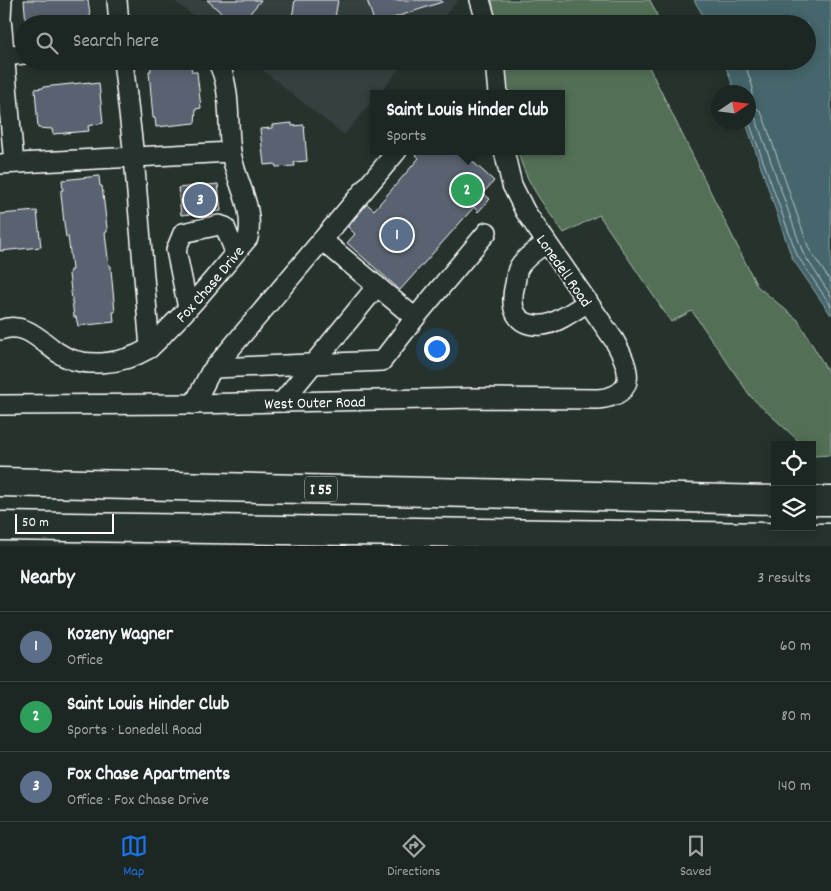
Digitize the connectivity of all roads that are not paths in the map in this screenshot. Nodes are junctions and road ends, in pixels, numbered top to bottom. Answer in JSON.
{"nodes":[{"id":1,"x":2,"y":0,"type":"edge"},
{"id":2,"x":117,"y":0,"type":"edge"},
{"id":3,"x":480,"y":0,"type":"edge"},
{"id":4,"x":118,"y":15,"type":"edge"},
{"id":5,"x":484,"y":15,"type":"edge"},
{"id":6,"x":15,"y":55,"type":"edge"},
{"id":7,"x":4,"y":56,"type":"junction"},
{"id":8,"x":124,"y":70,"type":"edge"},
{"id":9,"x":221,"y":70,"type":"edge"},
{"id":10,"x":496,"y":70,"type":"edge"},
{"id":11,"x":498,"y":90,"type":"edge"},
{"id":12,"x":231,"y":152,"type":"junction"},
{"id":13,"x":394,"y":155,"type":"edge"},
{"id":14,"x":505,"y":155,"type":"edge"},
{"id":15,"x":134,"y":157,"type":"junction"},
{"id":16,"x":7,"y":163,"type":"edge"},
{"id":17,"x":487,"y":232,"type":"dead end"},
{"id":18,"x":322,"y":240,"type":"junction"},
{"id":19,"x":546,"y":243,"type":"junction"},
{"id":20,"x":236,"y":252,"type":"junction"},
{"id":21,"x":377,"y":286,"type":"junction"},
{"id":22,"x":588,"y":302,"type":"junction"},
{"id":23,"x":188,"y":308,"type":"junction"},
{"id":24,"x":415,"y":318,"type":"junction"},
{"id":25,"x":0,"y":330,"type":"edge"},
{"id":26,"x":150,"y":348,"type":"junction"},
{"id":27,"x":313,"y":364,"type":"junction"},
{"id":28,"x":215,"y":368,"type":"junction"},
{"id":29,"x":626,"y":386,"type":"joint"},
{"id":30,"x":282,"y":402,"type":"junction"},
{"id":31,"x":194,"y":404,"type":"junction"},
{"id":32,"x":0,"y":405,"type":"edge"},
{"id":33,"x":0,"y":482,"type":"edge"},
{"id":34,"x":771,"y":500,"type":"edge"},
{"id":35,"x":816,"y":501,"type":"edge"},
{"id":36,"x":831,"y":501,"type":"edge"},
{"id":37,"x":0,"y":526,"type":"edge"},
{"id":38,"x":831,"y":538,"type":"edge"}],
"edges":[{"from":1,"to":7,"type":"street"},
{"from":2,"to":4,"type":"street"},
{"from":3,"to":5,"type":"street"},
{"from":6,"to":7,"type":"street"},
{"from":7,"to":16,"type":"street"},
{"from":8,"to":15,"type":"street","name":"Fox Chase Drive"},
{"from":9,"to":12,"type":"street","name":"Fox Chase Drive"},
{"from":10,"to":11,"type":"street"},
{"from":12,"to":15,"type":"street"},
{"from":12,"to":20,"type":"street","name":"Fox Chase Drive"},
{"from":13,"to":18,"type":"street"},
{"from":14,"to":19,"type":"street","name":"Lonedell Road"},
{"from":15,"to":16,"type":"street"},
{"from":15,"to":26,"type":"street","name":"Fox Chase Drive"},
{"from":17,"to":24,"type":"street"},
{"from":18,"to":21,"type":"street"},
{"from":18,"to":28,"type":"street"},
{"from":19,"to":22,"type":"street","name":"Lonedell Road"},
{"from":19,"to":22,"type":"street"},
{"from":20,"to":23,"type":"street","name":"Fox Chase Drive"},
{"from":20,"to":23,"type":"street"},
{"from":21,"to":24,"type":"street"},
{"from":21,"to":27,"type":"street"},
{"from":22,"to":29,"type":"street","name":"Lonedell Road"},
{"from":23,"to":26,"type":"street","name":"Fox Chase Drive"},
{"from":24,"to":27,"type":"street"},
{"from":25,"to":26,"type":"street","name":"Fox Chase Drive"},
{"from":27,"to":28,"type":"street"},
{"from":27,"to":30,"type":"street"},
{"from":28,"to":31,"type":"street"},
{"from":29,"to":30,"type":"street","name":"West Outer Road"},
{"from":30,"to":31,"type":"street","name":"West Outer Road"},
{"from":31,"to":32,"type":"street","name":"West Outer Road"},
{"from":33,"to":34,"type":"highway","number":"I 55"},
{"from":35,"to":36,"type":"highway"},
{"from":37,"to":38,"type":"highway"}]}
